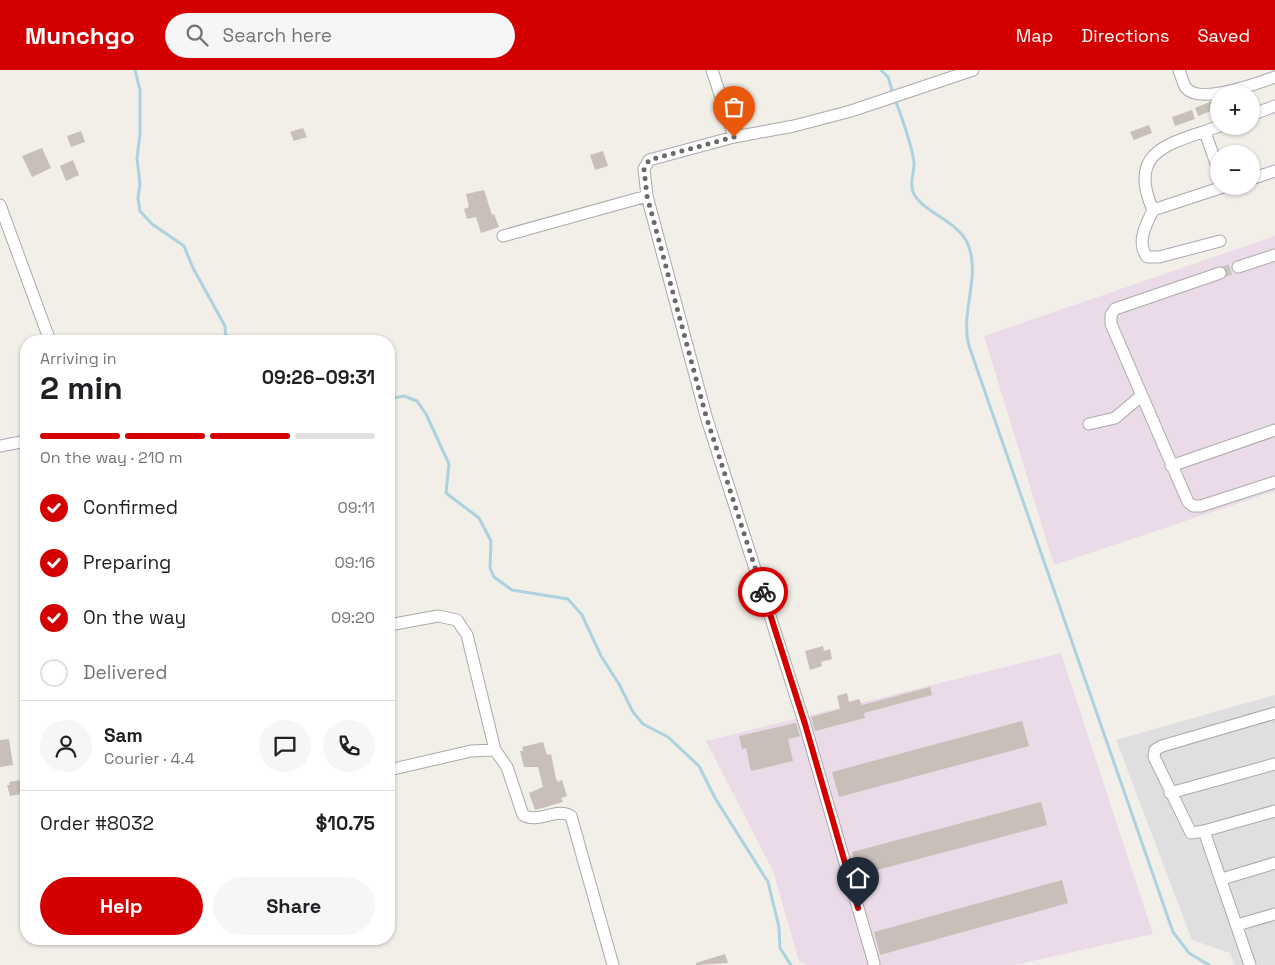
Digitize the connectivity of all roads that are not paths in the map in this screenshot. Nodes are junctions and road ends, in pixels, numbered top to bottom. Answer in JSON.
{"nodes":[{"id":1,"x":712,"y":70,"type":"edge"},
{"id":2,"x":973,"y":70,"type":"edge"},
{"id":3,"x":1179,"y":70,"type":"edge"},
{"id":4,"x":1275,"y":77,"type":"edge"},
{"id":5,"x":1275,"y":106,"type":"edge"},
{"id":6,"x":1260,"y":111,"type":"edge"},
{"id":7,"x":1210,"y":130,"type":"edge"},
{"id":8,"x":1205,"y":132,"type":"junction"},
{"id":9,"x":734,"y":137,"type":"junction"},
{"id":10,"x":1210,"y":146,"type":"edge"},
{"id":11,"x":1275,"y":171,"type":"edge"},
{"id":12,"x":1260,"y":175,"type":"edge"},
{"id":13,"x":1210,"y":191,"type":"edge"},
{"id":14,"x":647,"y":196,"type":"junction"},
{"id":15,"x":0,"y":205,"type":"edge"},
{"id":16,"x":1153,"y":210,"type":"junction"},
{"id":17,"x":503,"y":236,"type":"dead end"},
{"id":18,"x":1220,"y":241,"type":"dead end"},
{"id":19,"x":1275,"y":255,"type":"edge"},
{"id":20,"x":1238,"y":267,"type":"tunnel mouth"},
{"id":21,"x":1220,"y":273,"type":"tunnel mouth"},
{"id":22,"x":48,"y":335,"type":"edge"},
{"id":23,"x":1140,"y":396,"type":"junction"},
{"id":24,"x":1089,"y":424,"type":"dead end"},
{"id":25,"x":1275,"y":430,"type":"edge"},
{"id":26,"x":20,"y":442,"type":"edge"},
{"id":27,"x":0,"y":446,"type":"edge"},
{"id":28,"x":1171,"y":466,"type":"junction"},
{"id":29,"x":1275,"y":482,"type":"edge"},
{"id":30,"x":395,"y":625,"type":"edge"},
{"id":31,"x":1275,"y":713,"type":"edge"},
{"id":32,"x":495,"y":750,"type":"junction"},
{"id":33,"x":1275,"y":764,"type":"edge"},
{"id":34,"x":395,"y":769,"type":"edge"},
{"id":35,"x":1170,"y":793,"type":"junction"},
{"id":36,"x":1275,"y":811,"type":"edge"},
{"id":37,"x":1204,"y":831,"type":"junction"},
{"id":38,"x":1275,"y":863,"type":"edge"},
{"id":39,"x":1222,"y":879,"type":"junction"},
{"id":40,"x":1275,"y":914,"type":"edge"},
{"id":41,"x":1237,"y":925,"type":"junction"},
{"id":42,"x":874,"y":963,"type":"dead end"},
{"id":43,"x":613,"y":965,"type":"edge"},
{"id":44,"x":1250,"y":965,"type":"edge"}],
"edges":[{"from":1,"to":9,"type":"street"},
{"from":2,"to":9,"type":"street"},
{"from":3,"to":4,"type":"street"},
{"from":5,"to":6,"type":"street"},
{"from":7,"to":8,"type":"street"},
{"from":8,"to":10,"type":"street"},
{"from":8,"to":16,"type":"street"},
{"from":9,"to":14,"type":"street"},
{"from":11,"to":12,"type":"street"},
{"from":13,"to":16,"type":"street"},
{"from":14,"to":17,"type":"street"},
{"from":14,"to":42,"type":"street"},
{"from":15,"to":22,"type":"street"},
{"from":16,"to":18,"type":"street"},
{"from":19,"to":20,"type":"street"},
{"from":21,"to":23,"type":"street"},
{"from":23,"to":24,"type":"street"},
{"from":23,"to":28,"type":"street"},
{"from":25,"to":28,"type":"street"},
{"from":26,"to":27,"type":"street"},
{"from":28,"to":29,"type":"street"},
{"from":30,"to":32,"type":"street"},
{"from":31,"to":35,"type":"street"},
{"from":32,"to":34,"type":"street"},
{"from":32,"to":43,"type":"street"},
{"from":33,"to":35,"type":"street"},
{"from":35,"to":37,"type":"street"},
{"from":36,"to":37,"type":"street"},
{"from":37,"to":39,"type":"street"},
{"from":38,"to":39,"type":"street"},
{"from":39,"to":41,"type":"street"},
{"from":40,"to":41,"type":"street"},
{"from":41,"to":44,"type":"street"}]}
